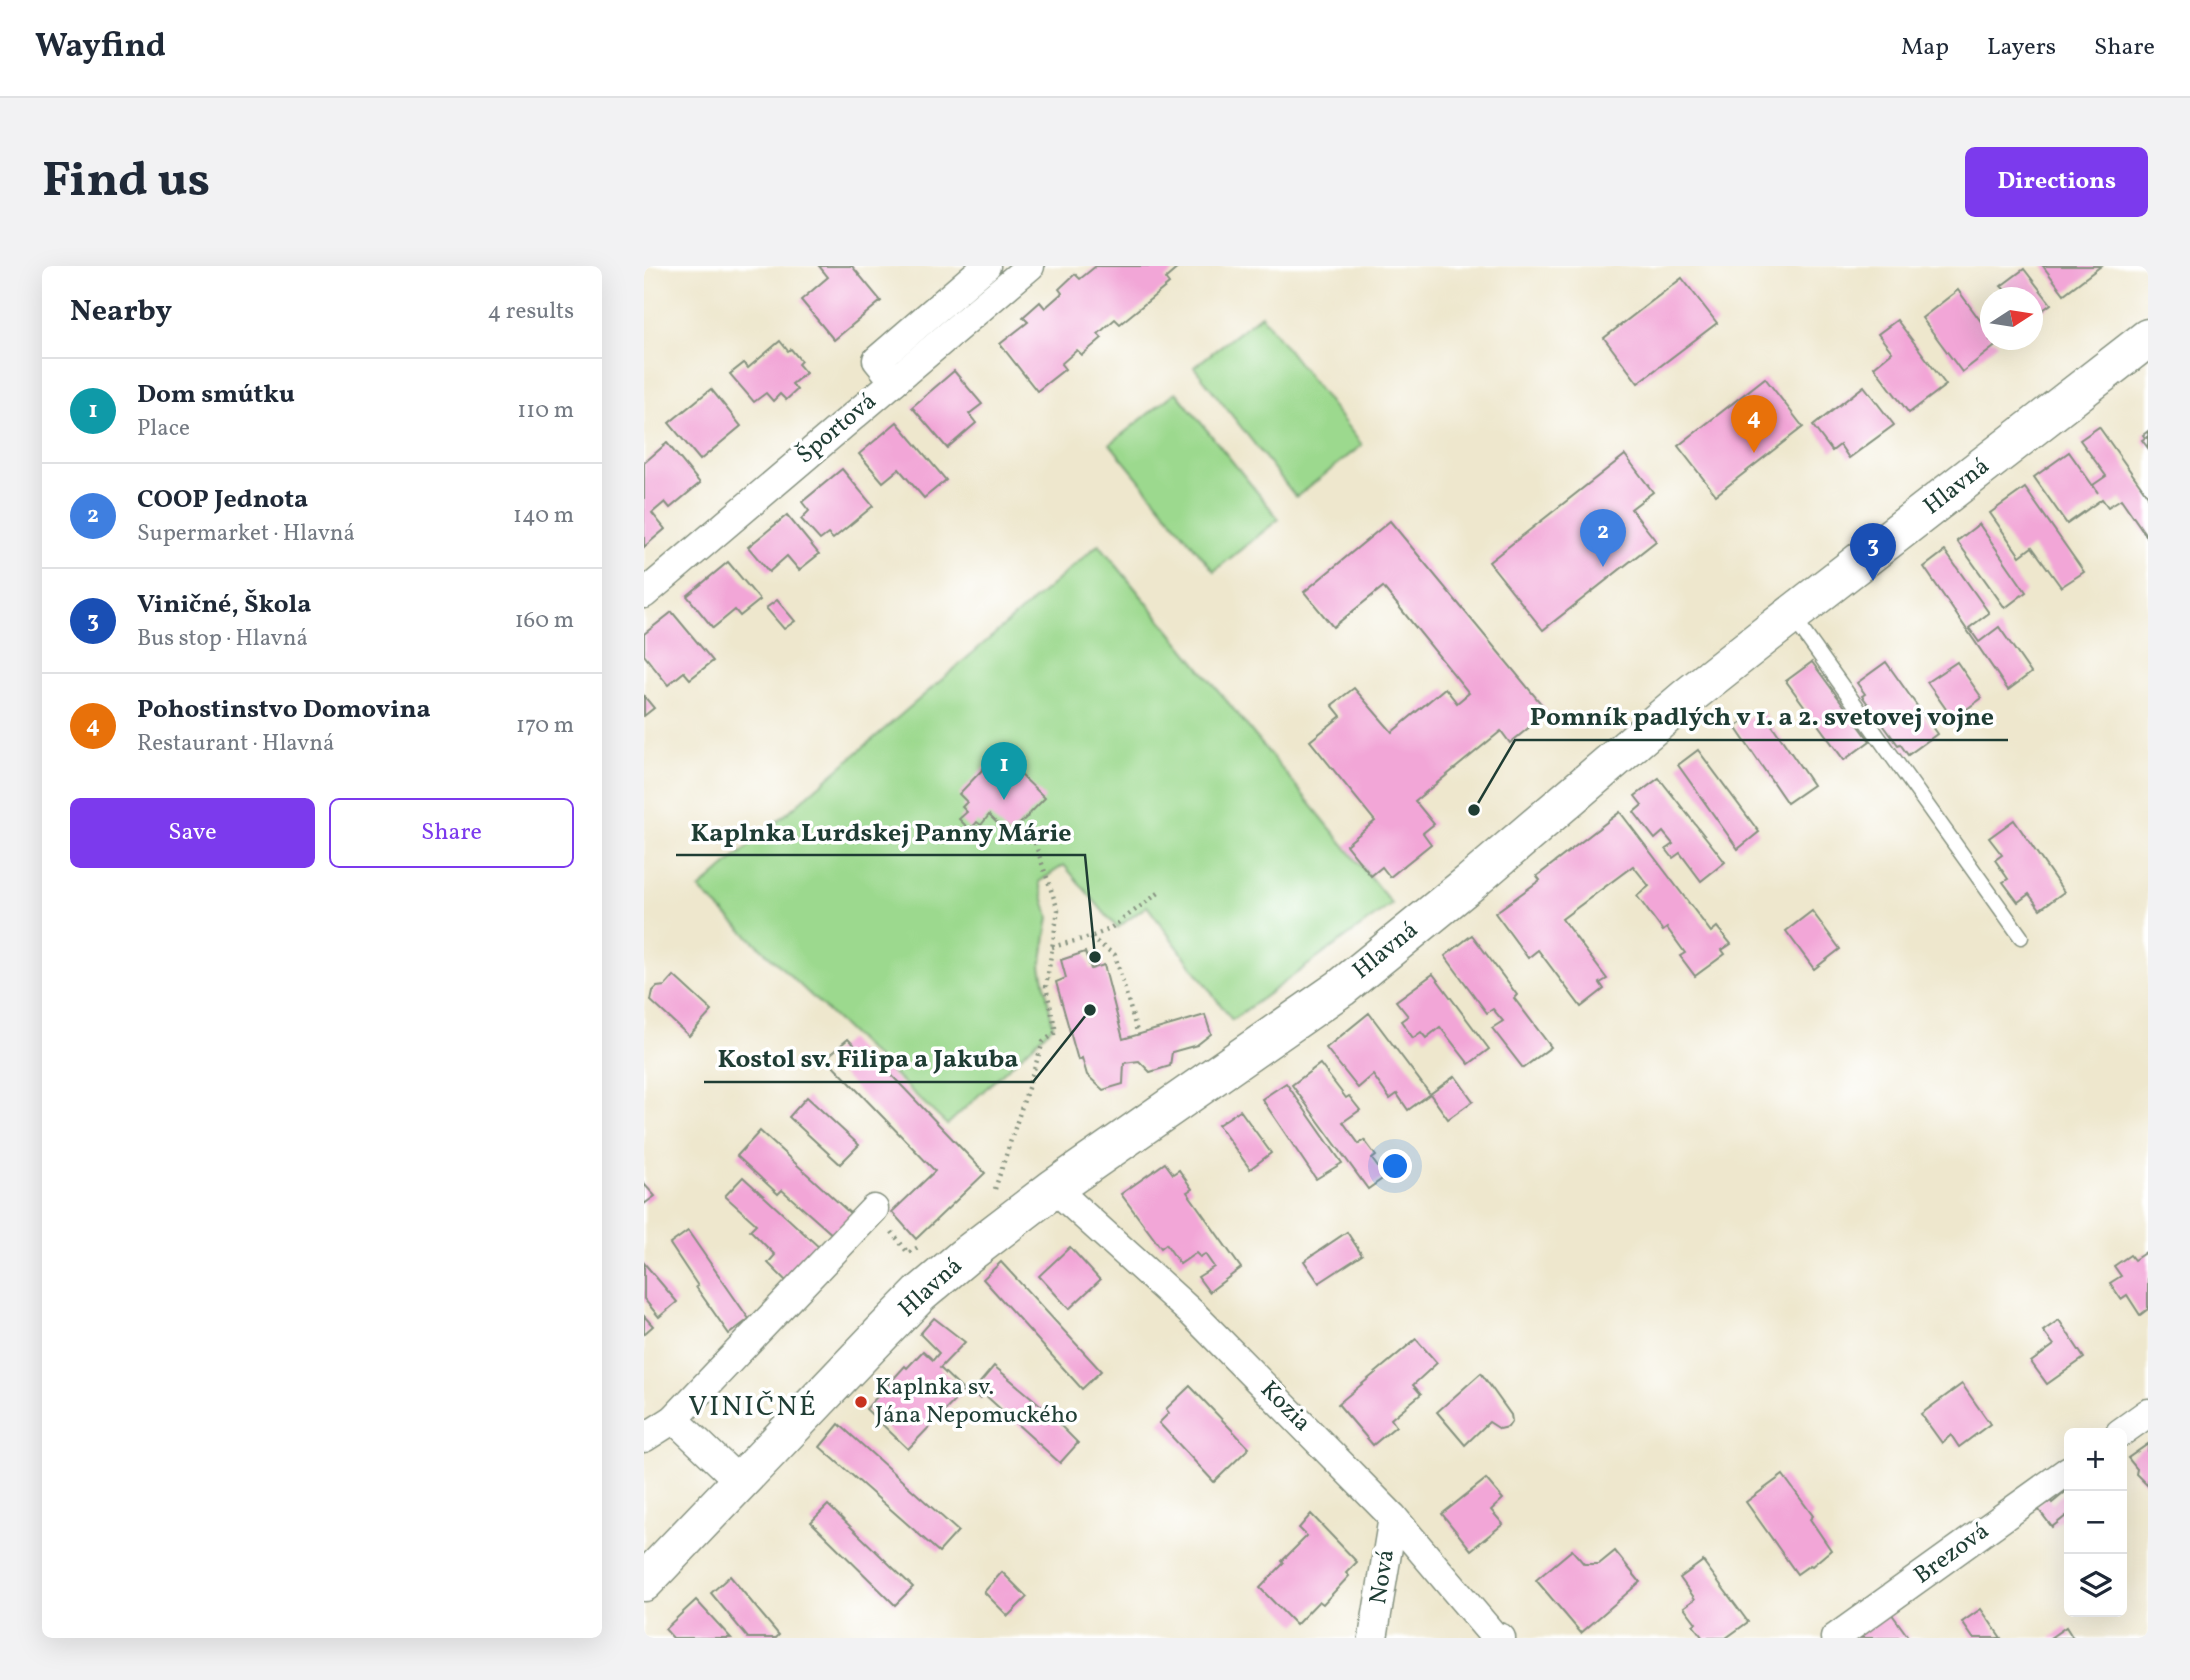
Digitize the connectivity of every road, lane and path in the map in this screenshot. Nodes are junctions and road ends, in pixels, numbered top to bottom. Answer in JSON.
{"nodes":[{"id":1,"x":986,"y":266,"type":"edge"},
{"id":2,"x":1030,"y":266,"type":"edge"},
{"id":3,"x":2148,"y":338,"type":"edge"},
{"id":4,"x":894,"y":381,"type":"junction"},
{"id":5,"x":644,"y":594,"type":"edge"},
{"id":6,"x":1791,"y":614,"type":"junction"},
{"id":7,"x":1160,"y":892,"type":"dead end"},
{"id":8,"x":1090,"y":937,"type":"junction"},
{"id":9,"x":2021,"y":937,"type":"dead end"},
{"id":10,"x":1052,"y":947,"type":"dead end"},
{"id":11,"x":1138,"y":1034,"type":"dead end"},
{"id":12,"x":1054,"y":1188,"type":"junction"},
{"id":13,"x":874,"y":1209,"type":"dead end"},
{"id":14,"x":2148,"y":1413,"type":"edge"},
{"id":15,"x":674,"y":1419,"type":"junction"},
{"id":16,"x":2127,"y":1428,"type":"edge"},
{"id":17,"x":644,"y":1438,"type":"edge"},
{"id":18,"x":2064,"y":1474,"type":"edge"},
{"id":19,"x":739,"y":1481,"type":"junction"},
{"id":20,"x":1393,"y":1517,"type":"junction"},
{"id":21,"x":644,"y":1582,"type":"edge"},
{"id":22,"x":1373,"y":1638,"type":"edge"},
{"id":23,"x":1501,"y":1638,"type":"edge"},
{"id":24,"x":1835,"y":1638,"type":"edge"}],
"edges":[{"from":1,"to":4,"type":"street"},
{"from":2,"to":4,"type":"street","name":"Športová"},
{"from":3,"to":6,"type":"main road","name":"Hlavná"},
{"from":4,"to":5,"type":"street","name":"Športová"},
{"from":6,"to":9,"type":"lane"},
{"from":6,"to":12,"type":"main road","name":"Hlavná"},
{"from":7,"to":8,"type":"path"},
{"from":8,"to":10,"type":"path"},
{"from":8,"to":11,"type":"path"},
{"from":12,"to":19,"type":"main road","name":"Hlavná"},
{"from":12,"to":20,"type":"street","name":"Kozia"},
{"from":13,"to":15,"type":"street"},
{"from":14,"to":16,"type":"street"},
{"from":15,"to":17,"type":"street"},
{"from":15,"to":19,"type":"street"},
{"from":18,"to":24,"type":"street","name":"Brezová"},
{"from":19,"to":21,"type":"main road","name":"Hlavná"},
{"from":20,"to":22,"type":"street","name":"Nová"},
{"from":20,"to":23,"type":"street","name":"Kozia"}]}
